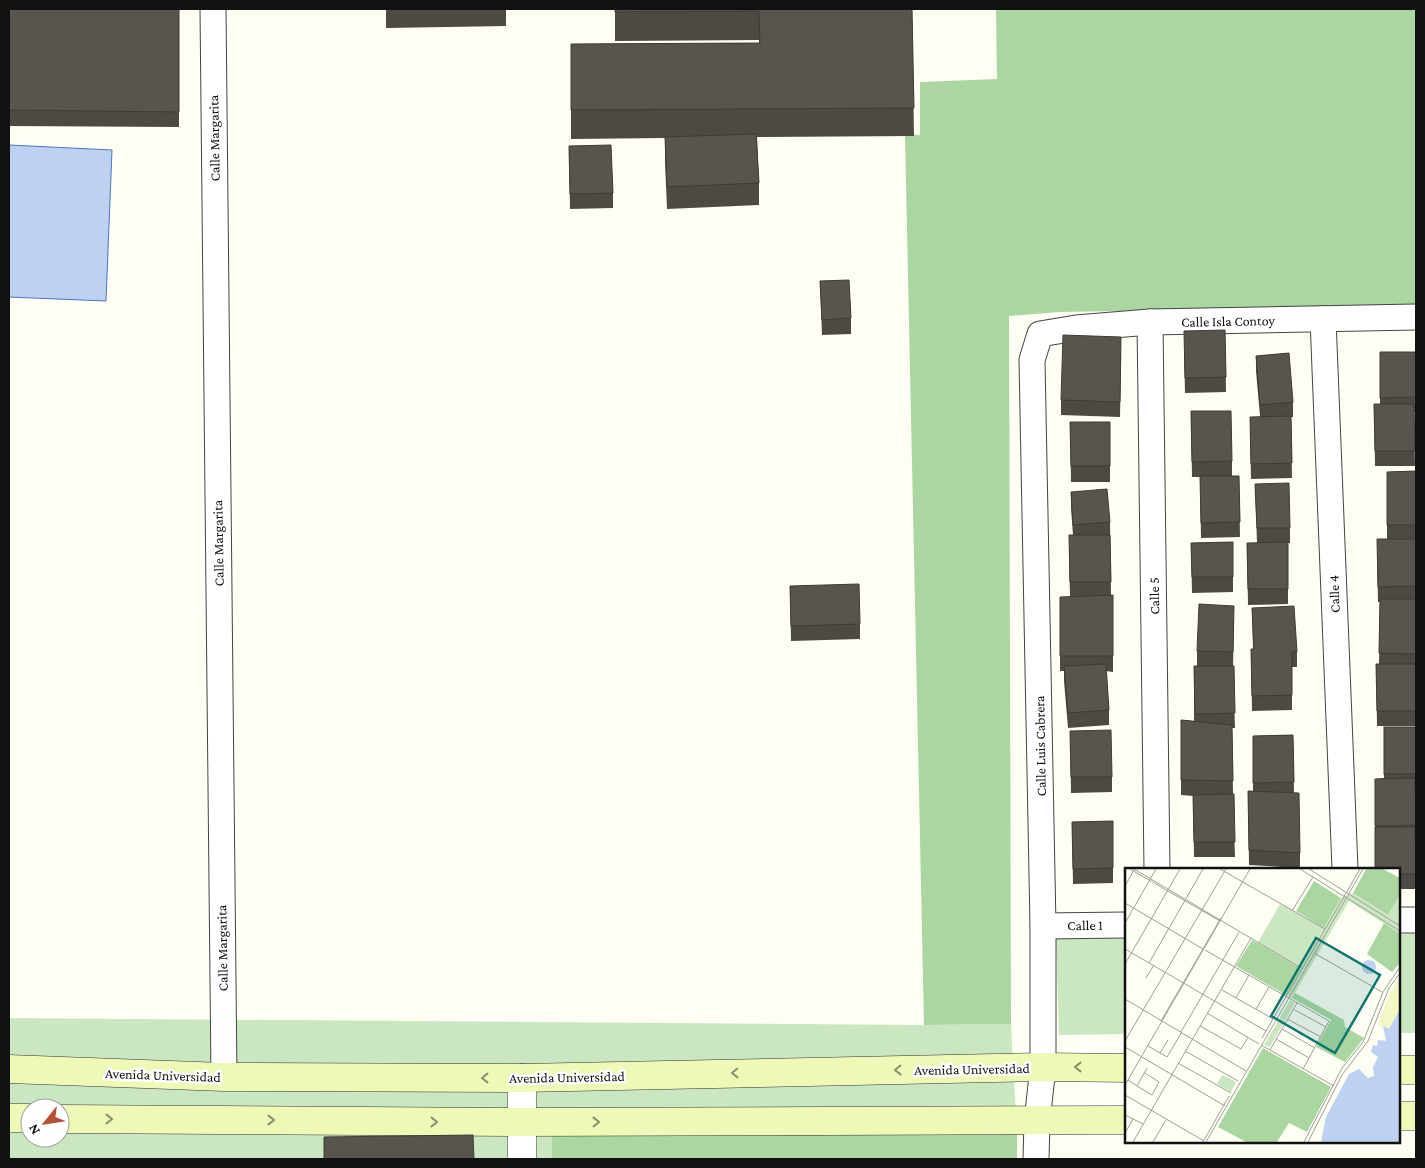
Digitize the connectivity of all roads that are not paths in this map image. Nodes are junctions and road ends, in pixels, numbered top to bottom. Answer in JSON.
{"nodes":[{"id":1,"x":213,"y":9,"type":"edge"},
{"id":2,"x":1416,"y":317,"type":"edge"},
{"id":3,"x":1323,"y":319,"type":"junction"},
{"id":4,"x":1150,"y":322,"type":"junction"},
{"id":5,"x":1040,"y":334,"type":"joint"},
{"id":6,"x":1157,"y":868,"type":"edge"},
{"id":7,"x":1345,"y":868,"type":"edge"},
{"id":8,"x":1400,"y":920,"type":"edge"},
{"id":9,"x":1416,"y":920,"type":"edge"},
{"id":10,"x":1125,"y":925,"type":"edge"},
{"id":11,"x":1043,"y":926,"type":"junction"},
{"id":12,"x":1043,"y":1067,"type":"junction"},
{"id":13,"x":1125,"y":1068,"type":"edge"},
{"id":14,"x":9,"y":1069,"type":"edge"},
{"id":15,"x":1400,"y":1070,"type":"edge"},
{"id":16,"x":1416,"y":1070,"type":"edge"},
{"id":17,"x":224,"y":1077,"type":"junction"},
{"id":18,"x":522,"y":1078,"type":"junction"},
{"id":19,"x":1400,"y":1116,"type":"edge"},
{"id":20,"x":1416,"y":1116,"type":"edge"},
{"id":21,"x":70,"y":1119,"type":"edge"},
{"id":22,"x":1125,"y":1120,"type":"edge"},
{"id":23,"x":522,"y":1122,"type":"junction"},
{"id":24,"x":1037,"y":1122,"type":"junction"},
{"id":25,"x":522,"y":1159,"type":"edge"},
{"id":26,"x":1036,"y":1159,"type":"edge"}],
"edges":[{"from":1,"to":17,"type":"street","name":"Calle Margarita"},
{"from":2,"to":3,"type":"street","name":"Calle Isla Contoy"},
{"from":3,"to":4,"type":"street","name":"Calle Isla Contoy"},
{"from":3,"to":7,"type":"street","name":"Calle 4"},
{"from":4,"to":5,"type":"street","name":"Calle Isla Contoy"},
{"from":4,"to":6,"type":"street","name":"Calle 5"},
{"from":5,"to":11,"type":"street","name":"Calle Luis Cabrera"},
{"from":8,"to":9,"type":"street"},
{"from":10,"to":11,"type":"street","name":"Calle 1"},
{"from":11,"to":12,"type":"street","name":"Calle Luis Cabrera"},
{"from":13,"to":12,"type":"main road","name":"Avenida Universidad","one_way":true},
{"from":12,"to":18,"type":"main road","name":"Avenida Universidad","one_way":true},
{"from":12,"to":24,"type":"street","name":"Calle Luis Cabrera"},
{"from":14,"to":17,"type":"main road","name":"Avenida Universidad"},
{"from":15,"to":16,"type":"main road"},
{"from":18,"to":17,"type":"main road","name":"Avenida Universidad","one_way":true},
{"from":18,"to":23,"type":"street"},
{"from":19,"to":20,"type":"main road"},
{"from":21,"to":23,"type":"main road","one_way":true},
{"from":22,"to":24,"type":"main road"},
{"from":23,"to":24,"type":"main road","one_way":true},
{"from":23,"to":25,"type":"street"},
{"from":24,"to":26,"type":"street","name":"Calle Luis Cabrera"}]}
